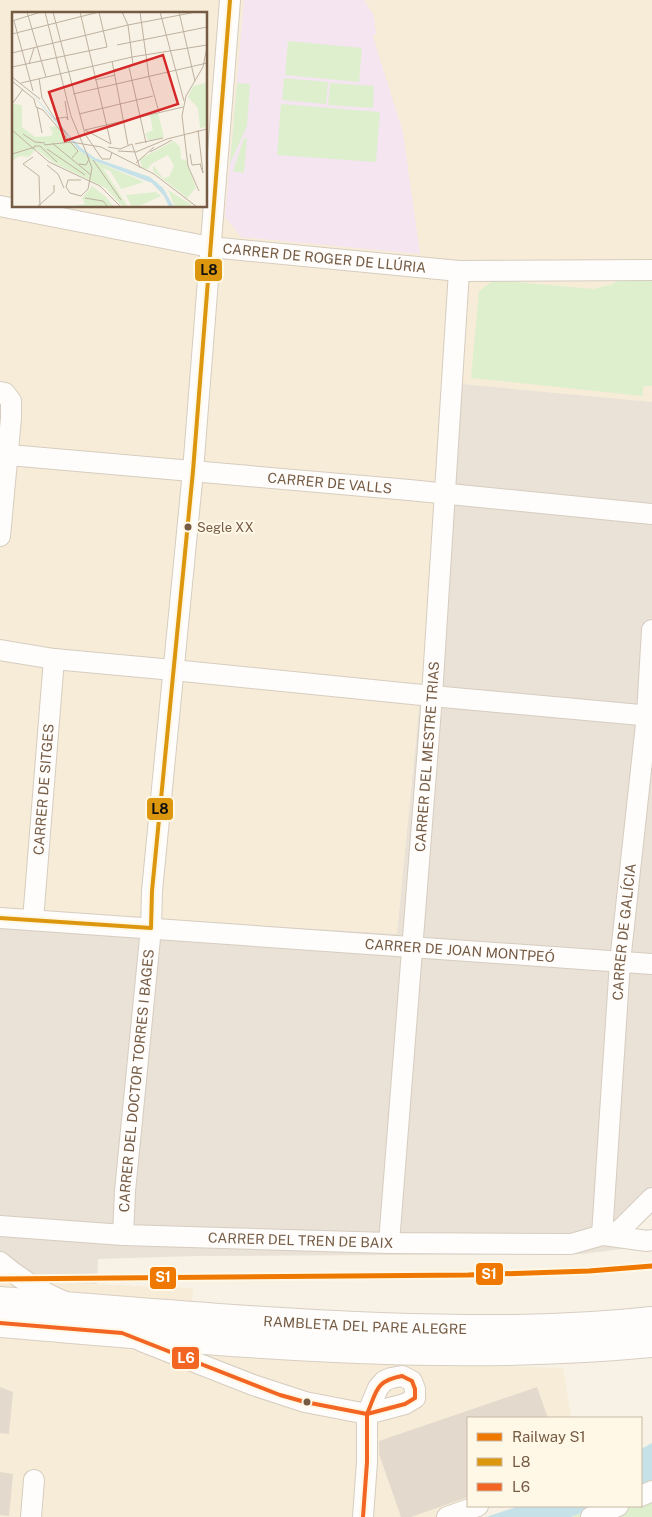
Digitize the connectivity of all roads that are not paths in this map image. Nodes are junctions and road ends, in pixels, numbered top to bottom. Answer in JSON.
{"nodes":[{"id":1,"x":230,"y":0,"type":"edge"},
{"id":2,"x":0,"y":206,"type":"edge"},
{"id":3,"x":210,"y":247,"type":"junction"},
{"id":4,"x":652,"y":270,"type":"edge"},
{"id":5,"x":460,"y":271,"type":"junction"},
{"id":6,"x":0,"y":392,"type":"edge"},
{"id":7,"x":9,"y":455,"type":"junction"},
{"id":8,"x":192,"y":470,"type":"junction"},
{"id":9,"x":446,"y":494,"type":"junction"},
{"id":10,"x":652,"y":514,"type":"edge"},
{"id":11,"x":0,"y":536,"type":"edge"},
{"id":12,"x":652,"y":630,"type":"edge"},
{"id":13,"x":0,"y":650,"type":"edge"},
{"id":14,"x":54,"y":659,"type":"junction"},
{"id":15,"x":173,"y":670,"type":"junction"},
{"id":16,"x":432,"y":696,"type":"junction"},
{"id":17,"x":650,"y":716,"type":"edge"},
{"id":18,"x":0,"y":918,"type":"edge"},
{"id":19,"x":33,"y":920,"type":"junction"},
{"id":20,"x":151,"y":928,"type":"junction"},
{"id":21,"x":411,"y":946,"type":"junction"},
{"id":22,"x":620,"y":962,"type":"junction"},
{"id":23,"x":652,"y":964,"type":"edge"},
{"id":24,"x":652,"y":1198,"type":"edge"},
{"id":25,"x":0,"y":1226,"type":"edge"},
{"id":26,"x":123,"y":1235,"type":"junction"},
{"id":27,"x":602,"y":1235,"type":"junction"},
{"id":28,"x":652,"y":1240,"type":"edge"},
{"id":29,"x":389,"y":1243,"type":"junction"},
{"id":30,"x":0,"y":1262,"type":"edge"},
{"id":31,"x":0,"y":1301,"type":"edge"},
{"id":32,"x":79,"y":1308,"type":"junction"},
{"id":33,"x":652,"y":1320,"type":"edge"},
{"id":34,"x":0,"y":1323,"type":"edge"},
{"id":35,"x":122,"y":1333,"type":"junction"},
{"id":36,"x":652,"y":1343,"type":"edge"},
{"id":37,"x":34,"y":1480,"type":"dead end"},
{"id":38,"x":475,"y":1507,"type":"edge"},
{"id":39,"x":616,"y":1507,"type":"edge"},
{"id":40,"x":31,"y":1517,"type":"edge"},
{"id":41,"x":363,"y":1517,"type":"edge"},
{"id":42,"x":447,"y":1517,"type":"edge"},
{"id":43,"x":591,"y":1517,"type":"edge"}],
"edges":[{"from":1,"to":3,"type":"street","name":"CARRER DEL DOCTOR TORRES I BAGES"},
{"from":2,"to":3,"type":"street","name":"CARRER DE ROGER DE LLÚRIA"},
{"from":3,"to":5,"type":"street","name":"CARRER DE ROGER DE LLÚRIA"},
{"from":3,"to":8,"type":"street","name":"CARRER DEL DOCTOR TORRES I BAGES"},
{"from":4,"to":5,"type":"street","name":"CARRER DE ROGER DE LLÚRIA"},
{"from":5,"to":9,"type":"street","name":"CARRER DEL MESTRE TRIAS"},
{"from":6,"to":7,"type":"street"},
{"from":7,"to":8,"type":"street","name":"CARRER DE VALLS"},
{"from":7,"to":11,"type":"street"},
{"from":8,"to":9,"type":"street","name":"CARRER DE VALLS"},
{"from":8,"to":15,"type":"street","name":"CARRER DEL DOCTOR TORRES I BAGES"},
{"from":9,"to":10,"type":"street","name":"CARRER DE VALLS"},
{"from":9,"to":16,"type":"street","name":"CARRER DEL MESTRE TRIAS"},
{"from":12,"to":17,"type":"street","name":"CARRER DE GALÍCIA"},
{"from":13,"to":14,"type":"street"},
{"from":14,"to":15,"type":"street"},
{"from":14,"to":19,"type":"street","name":"CARRER DE SITGES"},
{"from":15,"to":16,"type":"street"},
{"from":15,"to":20,"type":"street","name":"CARRER DEL DOCTOR TORRES I BAGES"},
{"from":16,"to":17,"type":"street"},
{"from":16,"to":21,"type":"street","name":"CARRER DEL MESTRE TRIAS"},
{"from":17,"to":22,"type":"street","name":"CARRER DE GALÍCIA"},
{"from":18,"to":19,"type":"street","name":"CARRER DE JOAN MONTPEÓ"},
{"from":19,"to":20,"type":"street","name":"CARRER DE JOAN MONTPEÓ"},
{"from":20,"to":21,"type":"street","name":"CARRER DE JOAN MONTPEÓ"},
{"from":20,"to":26,"type":"street","name":"CARRER DEL DOCTOR TORRES I BAGES"},
{"from":21,"to":22,"type":"street","name":"CARRER DE JOAN MONTPEÓ"},
{"from":21,"to":29,"type":"street","name":"CARRER DEL MESTRE TRIAS"},
{"from":22,"to":23,"type":"street","name":"CARRER DE JOAN MONTPEÓ"},
{"from":22,"to":27,"type":"street","name":"CARRER DE GALÍCIA"},
{"from":24,"to":27,"type":"street","name":"CARRER DEL TREN DE BAIX"},
{"from":25,"to":26,"type":"street","name":"CARRER DEL TREN DE BAIX"},
{"from":26,"to":29,"type":"street","name":"CARRER DEL TREN DE BAIX"},
{"from":27,"to":28,"type":"street"},
{"from":27,"to":29,"type":"street","name":"CARRER DEL TREN DE BAIX"},
{"from":30,"to":32,"type":"street","name":"RAMBLETA DEL PARE ALEGRE"},
{"from":31,"to":32,"type":"main road","name":"RAMBLETA DEL PARE ALEGRE"},
{"from":32,"to":33,"type":"main road","name":"RAMBLETA DEL PARE ALEGRE"},
{"from":34,"to":35,"type":"main road","name":"RAMBLETA DEL PARE ALEGRE"},
{"from":35,"to":36,"type":"main road","name":"RAMBLETA DEL PARE ALEGRE"},
{"from":35,"to":41,"type":"street","name":"RAMBLETA DEL PARE ALEGRE"},
{"from":37,"to":40,"type":"street"},
{"from":38,"to":42,"type":"street"},
{"from":39,"to":43,"type":"street"}]}
